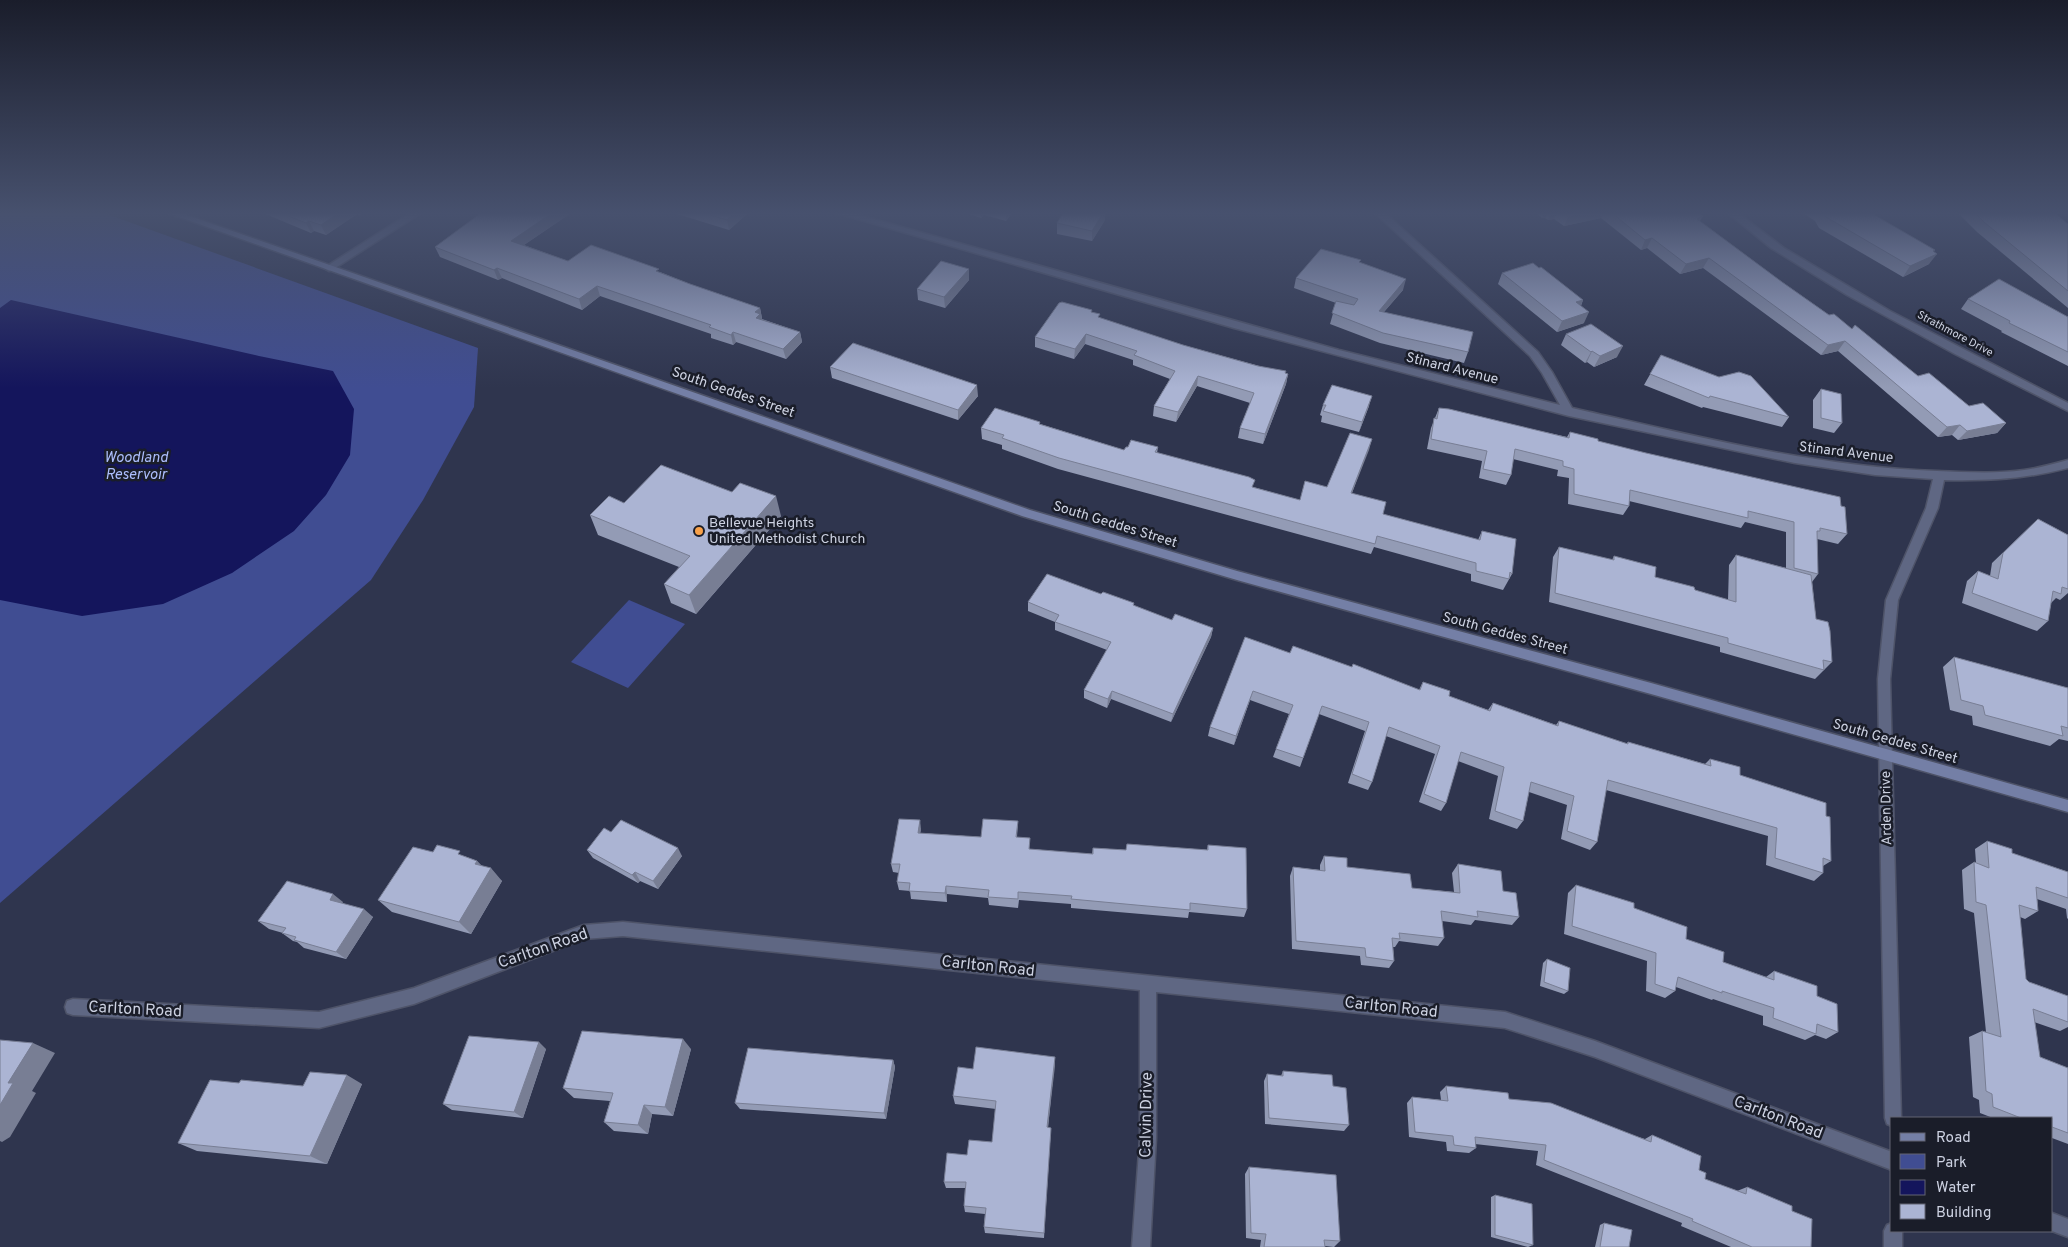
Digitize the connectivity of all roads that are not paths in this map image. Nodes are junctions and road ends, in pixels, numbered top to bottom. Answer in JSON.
{"nodes":[{"id":1,"x":338,"y":271,"type":"edge"},
{"id":2,"x":1044,"y":271,"type":"edge"},
{"id":3,"x":1443,"y":271,"type":"edge"},
{"id":4,"x":1816,"y":271,"type":"edge"},
{"id":5,"x":2068,"y":407,"type":"edge"},
{"id":6,"x":1569,"y":412,"type":"junction"},
{"id":7,"x":2068,"y":464,"type":"edge"},
{"id":8,"x":1939,"y":476,"type":"junction"},
{"id":9,"x":1886,"y":755,"type":"junction"},
{"id":10,"x":2068,"y":806,"type":"edge"},
{"id":11,"x":1148,"y":983,"type":"junction"},
{"id":12,"x":73,"y":1007,"type":"dead end"},
{"id":13,"x":1893,"y":1117,"type":"edge"},
{"id":14,"x":1890,"y":1160,"type":"edge"},
{"id":15,"x":2053,"y":1222,"type":"edge"},
{"id":16,"x":2068,"y":1228,"type":"edge"},
{"id":17,"x":1894,"y":1232,"type":"edge"},
{"id":18,"x":1141,"y":1247,"type":"edge"},
{"id":19,"x":1893,"y":1247,"type":"edge"}],
"edges":[{"from":1,"to":9,"type":"main road","name":"South Geddes Street"},
{"from":2,"to":6,"type":"street","name":"Stinard Avenue"},
{"from":3,"to":6,"type":"street"},
{"from":4,"to":5,"type":"street","name":"Strathmore Drive"},
{"from":6,"to":8,"type":"street","name":"Stinard Avenue"},
{"from":7,"to":8,"type":"street","name":"Stinard Avenue"},
{"from":8,"to":9,"type":"street","name":"Arden Drive"},
{"from":9,"to":10,"type":"main road","name":"South Geddes Street"},
{"from":9,"to":13,"type":"street","name":"Arden Drive"},
{"from":11,"to":12,"type":"street","name":"Carlton Road"},
{"from":11,"to":14,"type":"street","name":"Carlton Road"},
{"from":11,"to":18,"type":"street","name":"Calvin Drive"},
{"from":15,"to":16,"type":"street"},
{"from":17,"to":19,"type":"street"}]}
